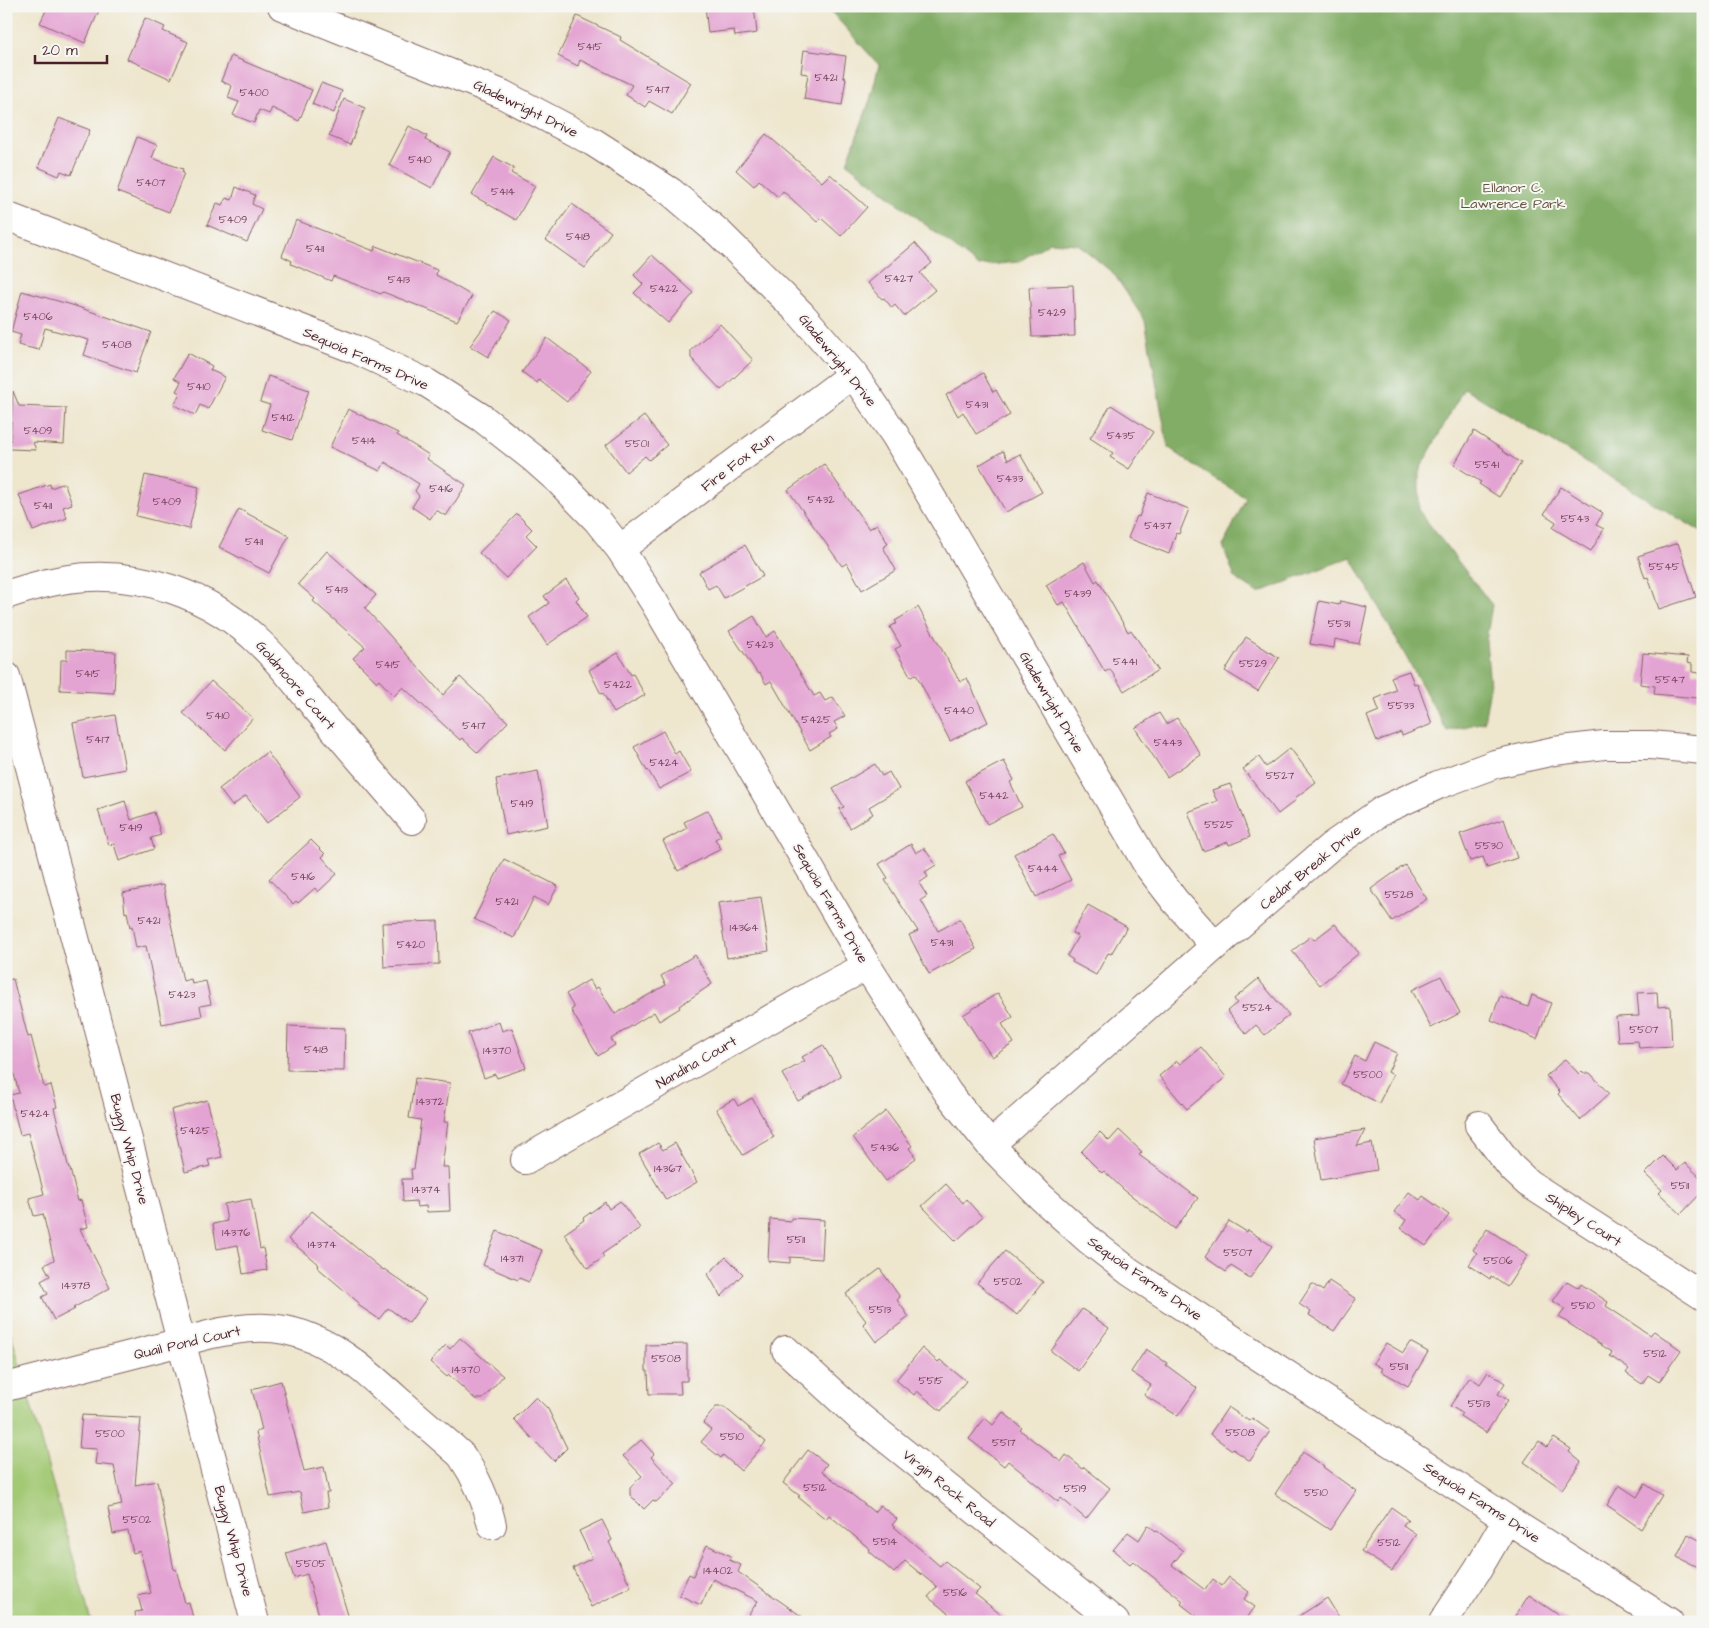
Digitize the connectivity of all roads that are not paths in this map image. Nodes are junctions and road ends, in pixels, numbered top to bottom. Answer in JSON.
{"nodes":[{"id":1,"x":282,"y":6,"type":"edge"},
{"id":2,"x":6,"y":216,"type":"edge"},
{"id":3,"x":853,"y":374,"type":"junction"},
{"id":4,"x":620,"y":550,"type":"junction"},
{"id":5,"x":6,"y":595,"type":"edge"},
{"id":6,"x":6,"y":676,"type":"edge"},
{"id":7,"x":1703,"y":750,"type":"edge"},
{"id":8,"x":412,"y":820,"type":"dead end"},
{"id":9,"x":1215,"y":946,"type":"junction"},
{"id":10,"x":867,"y":966,"type":"junction"},
{"id":11,"x":1479,"y":1125,"type":"dead end"},
{"id":12,"x":990,"y":1145,"type":"junction"},
{"id":13,"x":525,"y":1160,"type":"dead end"},
{"id":14,"x":1703,"y":1296,"type":"edge"},
{"id":15,"x":181,"y":1342,"type":"junction"},
{"id":16,"x":786,"y":1350,"type":"dead end"},
{"id":17,"x":6,"y":1387,"type":"edge"},
{"id":18,"x":1507,"y":1519,"type":"junction"},
{"id":19,"x":492,"y":1525,"type":"dead end"},
{"id":20,"x":255,"y":1622,"type":"edge"},
{"id":21,"x":1115,"y":1622,"type":"edge"},
{"id":22,"x":1443,"y":1622,"type":"edge"},
{"id":23,"x":1669,"y":1622,"type":"edge"}],
"edges":[{"from":1,"to":3,"type":"street","name":"Gladewright Drive"},
{"from":2,"to":4,"type":"street","name":"Sequoia Farms Drive"},
{"from":3,"to":4,"type":"street","name":"Fire Fox Run"},
{"from":3,"to":9,"type":"street","name":"Gladewright Drive"},
{"from":4,"to":10,"type":"street","name":"Sequoia Farms Drive"},
{"from":5,"to":8,"type":"street","name":"Goldmoore Court"},
{"from":6,"to":15,"type":"street","name":"Buggy Whip Drive"},
{"from":7,"to":9,"type":"street","name":"Cedar Break Drive"},
{"from":9,"to":12,"type":"street","name":"Cedar Break Drive"},
{"from":10,"to":12,"type":"street","name":"Sequoia Farms Drive"},
{"from":10,"to":13,"type":"street","name":"Nandina Court"},
{"from":11,"to":14,"type":"street","name":"Shipley Court"},
{"from":12,"to":18,"type":"street","name":"Sequoia Farms Drive"},
{"from":15,"to":17,"type":"street","name":"Quail Pond Court"},
{"from":15,"to":19,"type":"street","name":"Quail Pond Court"},
{"from":15,"to":20,"type":"street","name":"Buggy Whip Drive"},
{"from":16,"to":21,"type":"street","name":"Virgin Rock Road"},
{"from":18,"to":22,"type":"street"},
{"from":18,"to":23,"type":"street","name":"Sequoia Farms Drive"}]}
